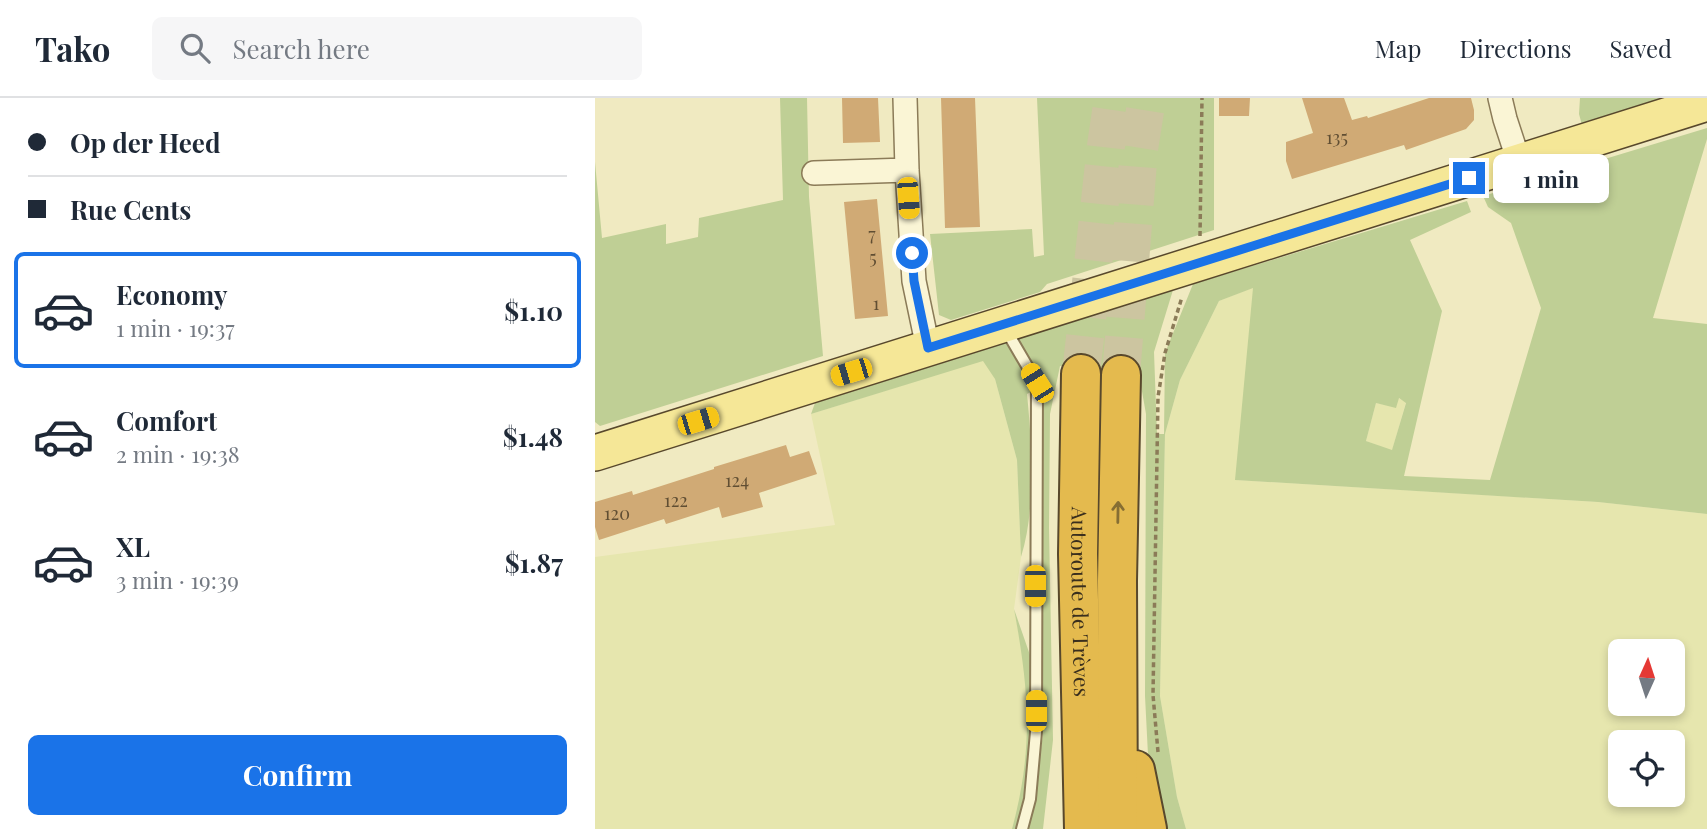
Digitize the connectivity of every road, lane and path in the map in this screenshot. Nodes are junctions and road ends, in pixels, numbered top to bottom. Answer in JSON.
{"nodes":[{"id":1,"x":905,"y":98,"type":"edge"},
{"id":2,"x":1202,"y":98,"type":"edge"},
{"id":3,"x":1500,"y":98,"type":"edge"},
{"id":4,"x":1707,"y":103,"type":"edge"},
{"id":5,"x":1519,"y":162,"type":"junction"},
{"id":6,"x":907,"y":170,"type":"junction"},
{"id":7,"x":814,"y":173,"type":"dead end"},
{"id":8,"x":1192,"y":265,"type":"junction"},
{"id":9,"x":1003,"y":325,"type":"junction"},
{"id":10,"x":928,"y":348,"type":"junction"},
{"id":11,"x":1081,"y":374,"type":"tunnel mouth"},
{"id":12,"x":1121,"y":375,"type":"tunnel mouth"},
{"id":13,"x":1079,"y":411,"type":"junction"},
{"id":14,"x":595,"y":453,"type":"edge"},
{"id":15,"x":1117,"y":581,"type":"junction"},
{"id":16,"x":1159,"y":763,"type":"dead end"},
{"id":17,"x":1022,"y":829,"type":"edge"},
{"id":18,"x":1058,"y":829,"type":"edge"},
{"id":19,"x":1084,"y":829,"type":"edge"},
{"id":20,"x":1118,"y":829,"type":"edge"},
{"id":21,"x":1147,"y":829,"type":"edge"}],
"edges":[{"from":1,"to":6,"type":"street"},
{"from":2,"to":8,"type":"path"},
{"from":3,"to":5,"type":"street"},
{"from":4,"to":5,"type":"main road"},
{"from":5,"to":8,"type":"main road"},
{"from":6,"to":7,"type":"street"},
{"from":6,"to":10,"type":"street"},
{"from":8,"to":9,"type":"main road"},
{"from":8,"to":16,"type":"path"},
{"from":9,"to":10,"type":"main road"},
{"from":9,"to":17,"type":"lane"},
{"from":10,"to":14,"type":"main road"},
{"from":11,"to":13,"type":"highway","name":"Autoroute de Trèves"},
{"from":15,"to":12,"type":"highway","name":"Autoroute de Trèves","one_way":true},
{"from":13,"to":18,"type":"highway"},
{"from":13,"to":19,"type":"highway","name":"Autoroute de Trèves"},
{"from":15,"to":20,"type":"highway","name":"Autoroute de Trèves"},
{"from":15,"to":21,"type":"highway"}]}
